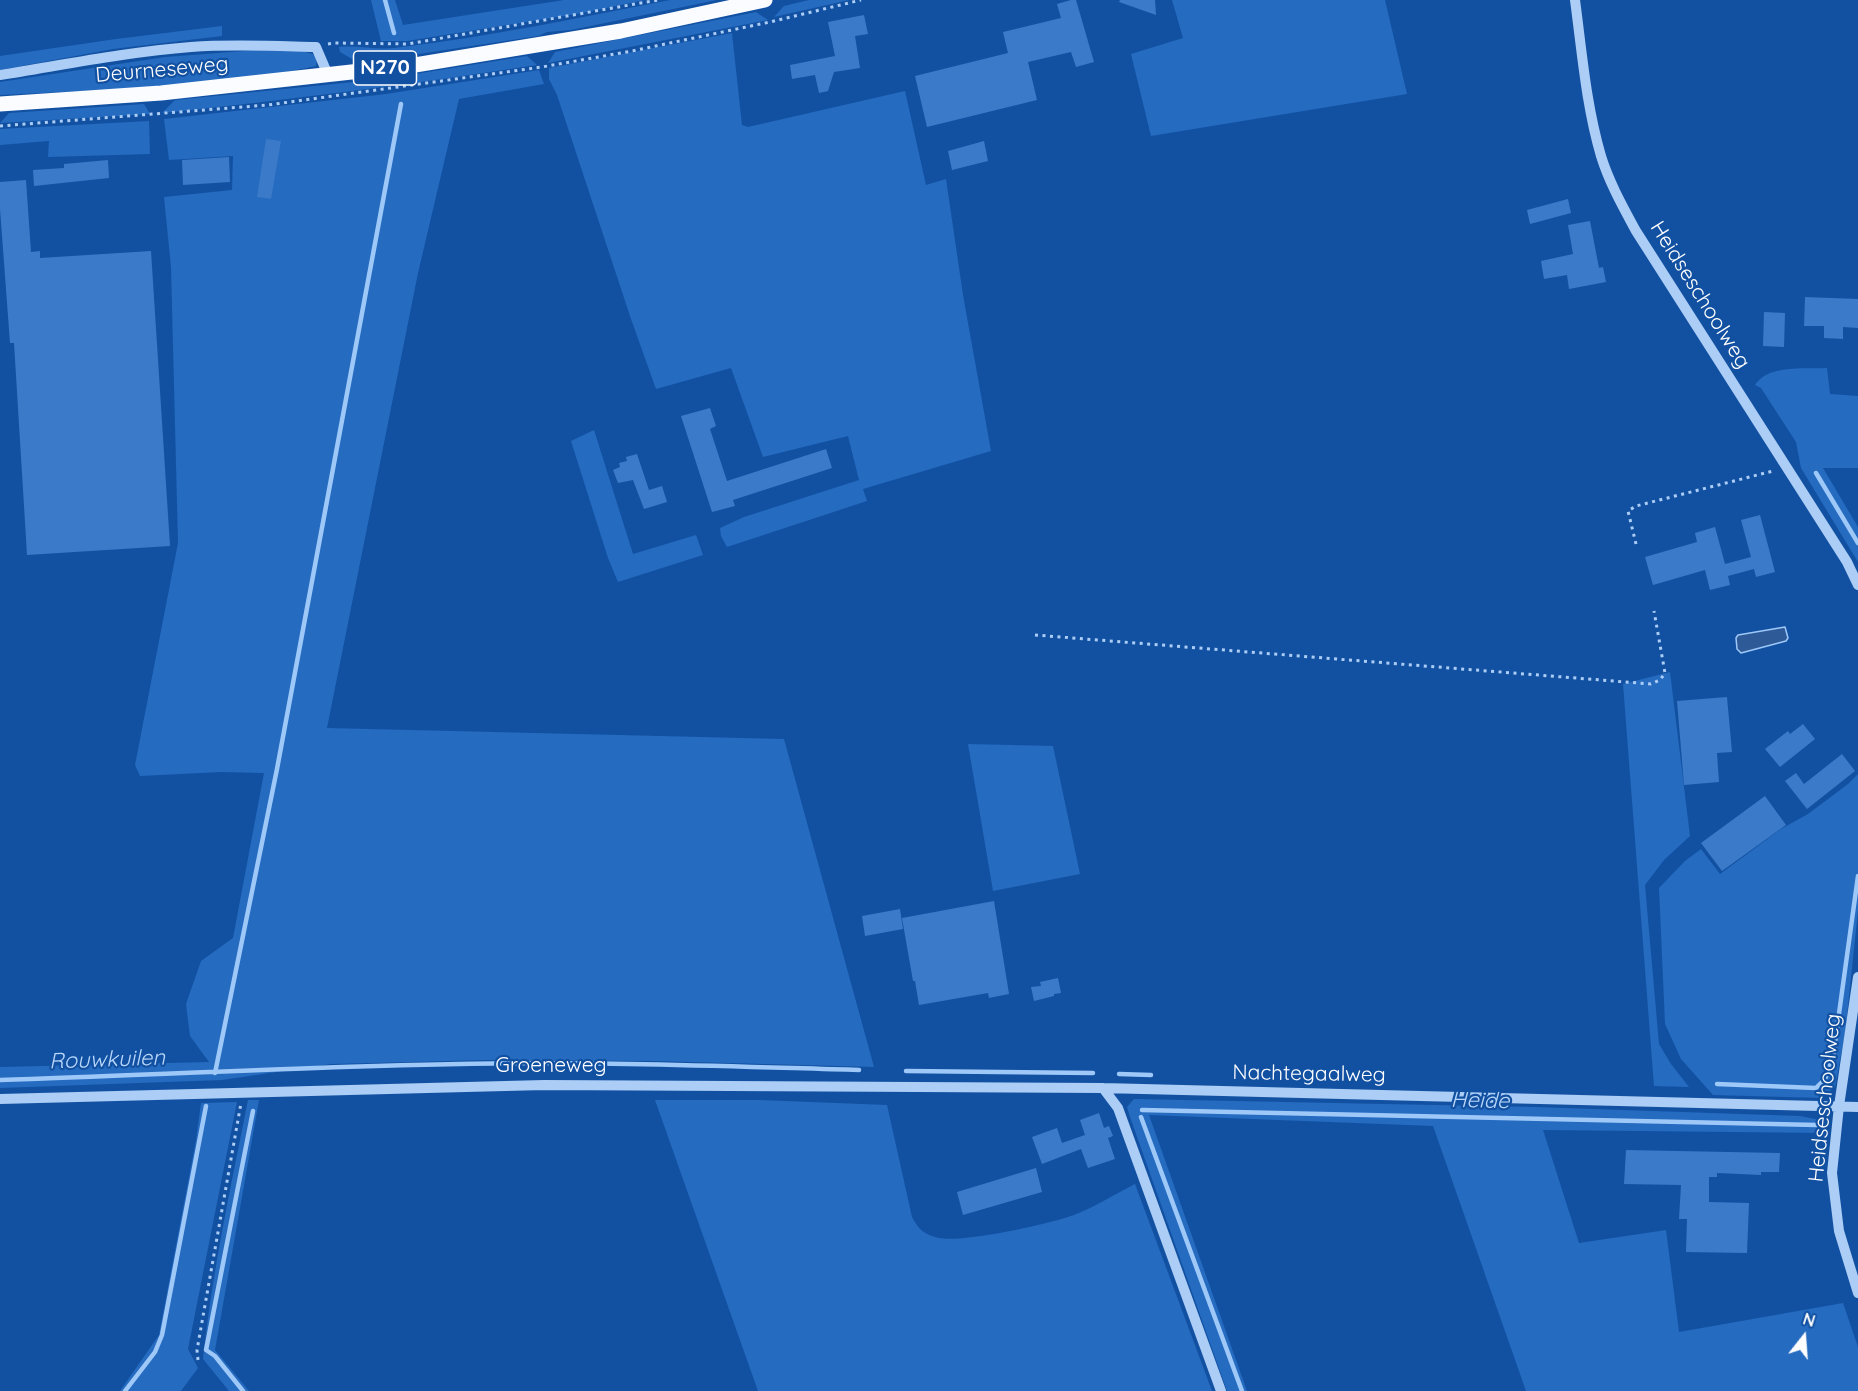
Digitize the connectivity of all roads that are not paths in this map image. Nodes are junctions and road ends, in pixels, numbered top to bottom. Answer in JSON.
{"nodes":[{"id":1,"x":765,"y":0,"type":"edge"},
{"id":2,"x":1575,"y":0,"type":"edge"},
{"id":3,"x":0,"y":75,"type":"edge"},
{"id":4,"x":328,"y":75,"type":"junction"},
{"id":5,"x":0,"y":104,"type":"edge"},
{"id":6,"x":1858,"y":585,"type":"edge"},
{"id":7,"x":1858,"y":977,"type":"edge"},
{"id":8,"x":1103,"y":1088,"type":"junction"},
{"id":9,"x":0,"y":1099,"type":"edge"},
{"id":10,"x":1839,"y":1106,"type":"junction"},
{"id":11,"x":1858,"y":1107,"type":"edge"},
{"id":12,"x":1858,"y":1293,"type":"edge"},
{"id":13,"x":1221,"y":1391,"type":"edge"}],
"edges":[{"from":1,"to":4,"type":"main road","name":"Deurneseweg","number":"N270"},
{"from":2,"to":6,"type":"street","name":"Heidseschoolweg"},
{"from":3,"to":4,"type":"street","name":"Deurneseweg"},
{"from":4,"to":5,"type":"main road","name":"Deurneseweg","number":"N270"},
{"from":7,"to":10,"type":"street","name":"Heidseschoolweg"},
{"from":8,"to":9,"type":"street","name":"Groeneweg"},
{"from":8,"to":10,"type":"street","name":"Nachtegaalweg"},
{"from":8,"to":13,"type":"street"},
{"from":10,"to":11,"type":"street"},
{"from":10,"to":12,"type":"street","name":"Heidseschoolweg"}]}
